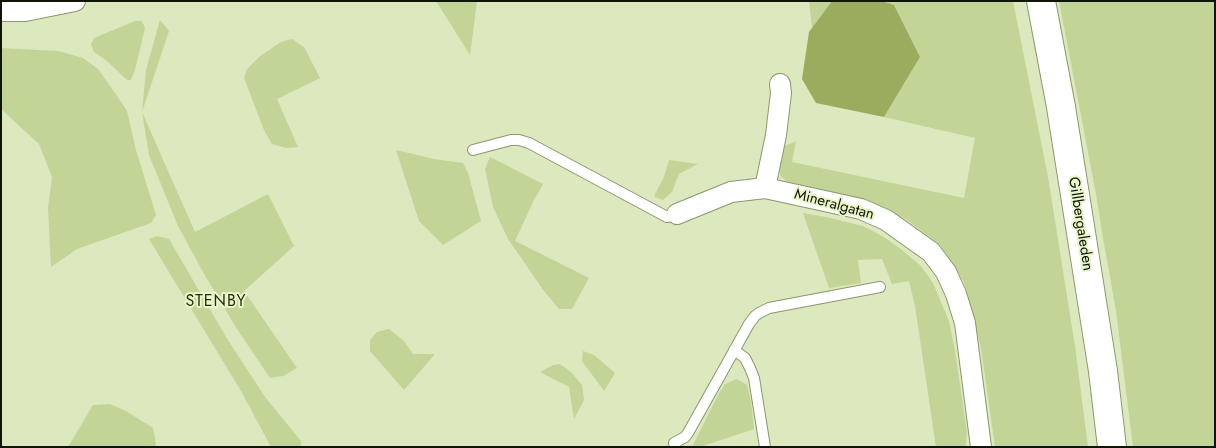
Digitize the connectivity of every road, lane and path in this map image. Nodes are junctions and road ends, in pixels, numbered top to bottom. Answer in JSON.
{"nodes":[{"id":1,"x":75,"y":1,"type":"edge"},
{"id":2,"x":1041,"y":1,"type":"edge"},
{"id":3,"x":1,"y":11,"type":"edge"},
{"id":4,"x":780,"y":84,"type":"dead end"},
{"id":5,"x":473,"y":150,"type":"dead end"},
{"id":6,"x":765,"y":188,"type":"junction"},
{"id":7,"x":677,"y":214,"type":"joint"},
{"id":8,"x":880,"y":287,"type":"dead end"},
{"id":9,"x":734,"y":350,"type":"junction"},
{"id":10,"x":675,"y":447,"type":"edge"},
{"id":11,"x":765,"y":447,"type":"edge"},
{"id":12,"x":981,"y":447,"type":"edge"},
{"id":13,"x":1112,"y":447,"type":"edge"}],
"edges":[{"from":1,"to":3,"type":"street"},
{"from":2,"to":13,"type":"main road","name":"Gillbergaleden"},
{"from":4,"to":6,"type":"street"},
{"from":5,"to":7,"type":"lane"},
{"from":6,"to":7,"type":"street","name":"Mineralgatan"},
{"from":6,"to":12,"type":"street","name":"Mineralgatan"},
{"from":8,"to":9,"type":"lane"},
{"from":9,"to":10,"type":"lane"},
{"from":9,"to":11,"type":"lane"}]}
